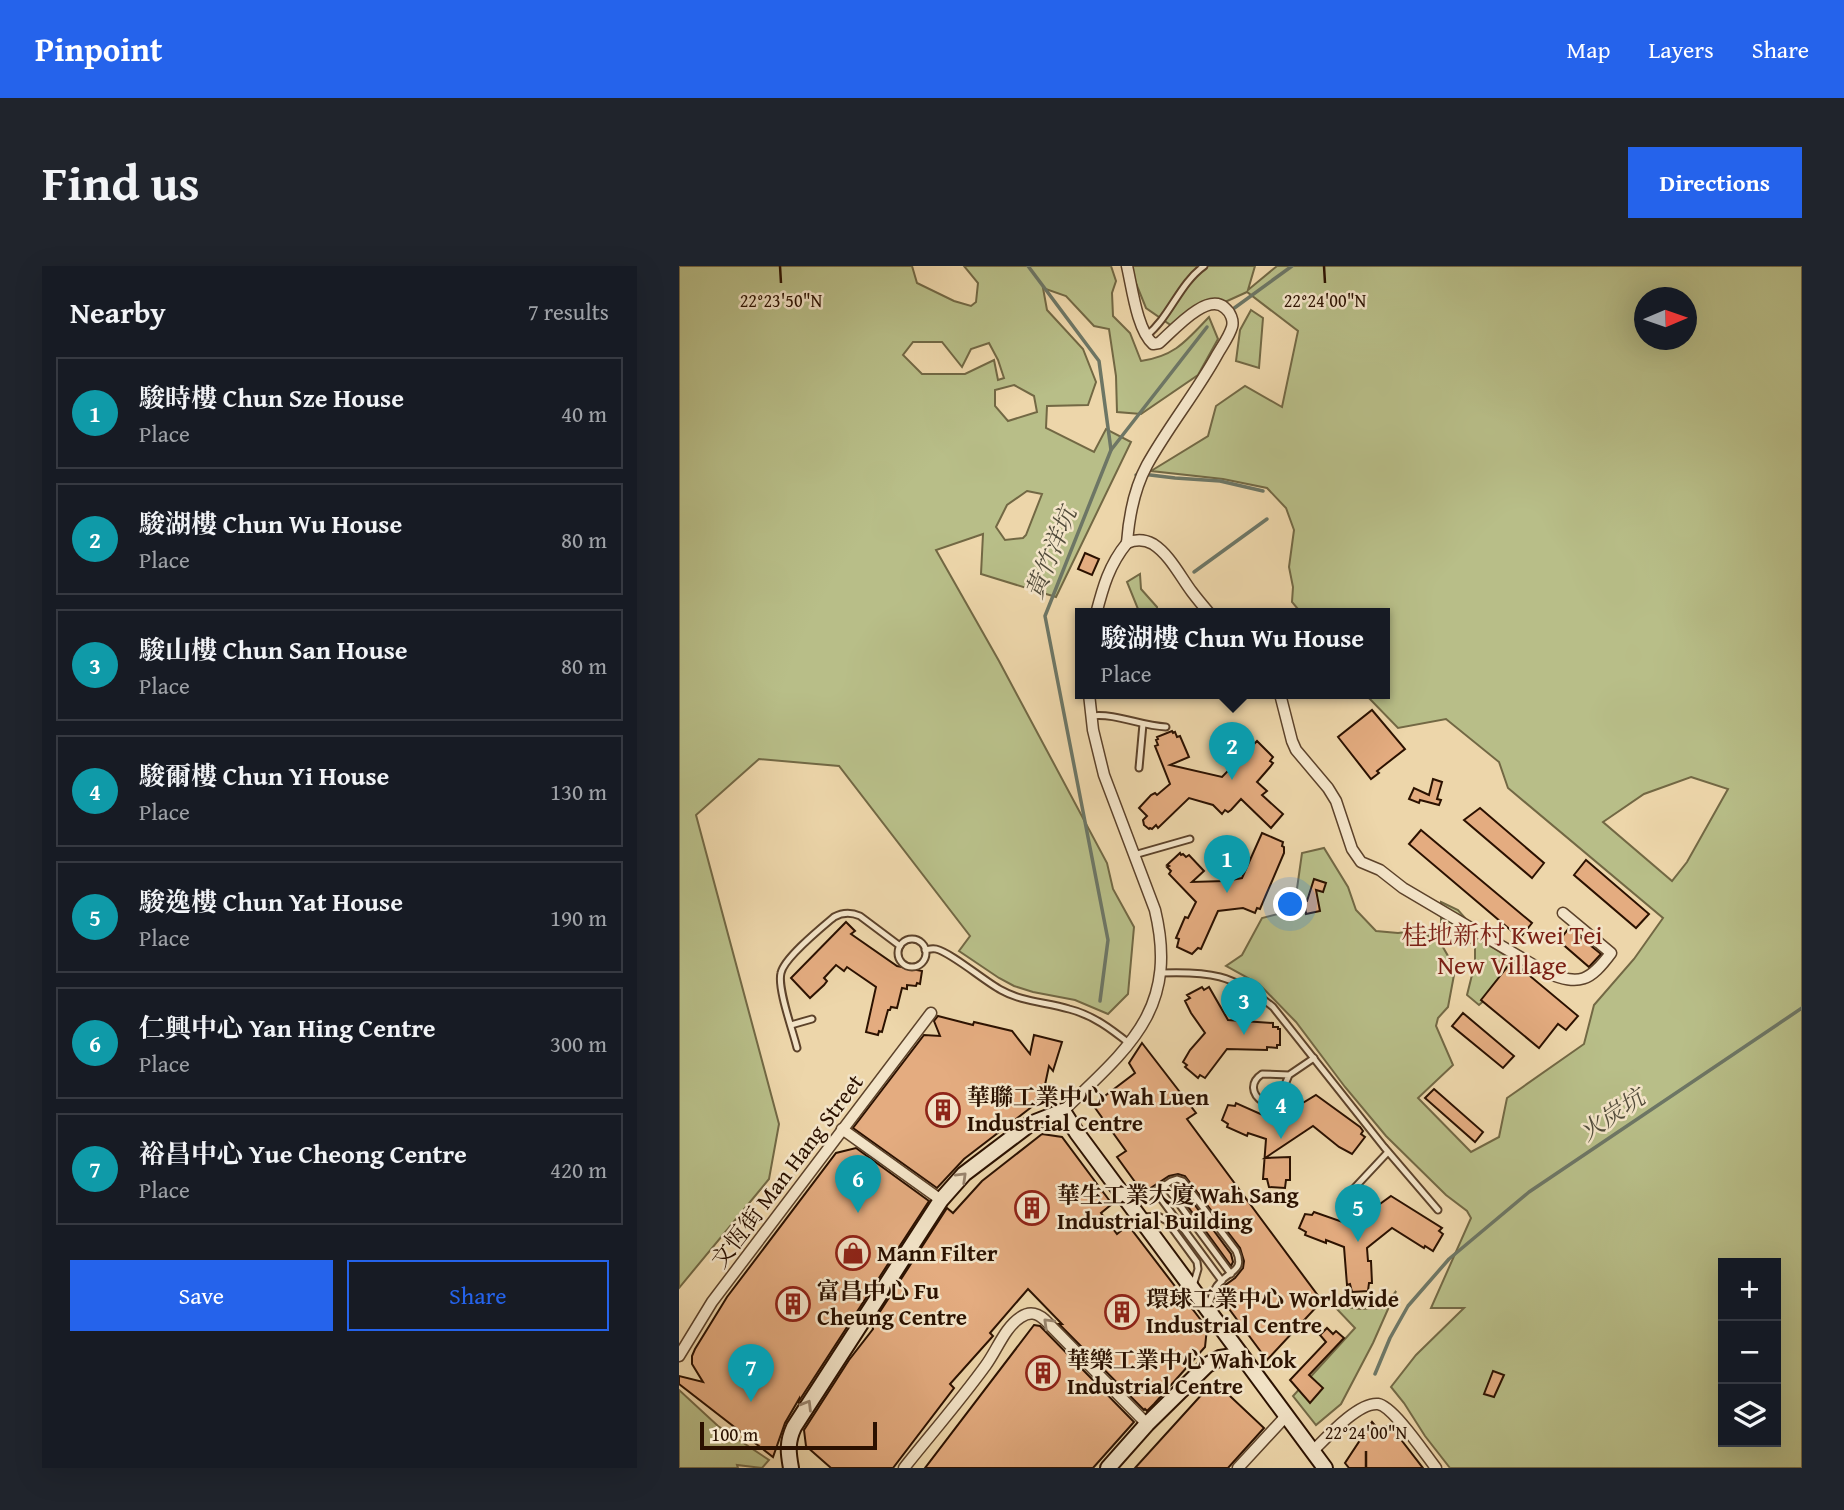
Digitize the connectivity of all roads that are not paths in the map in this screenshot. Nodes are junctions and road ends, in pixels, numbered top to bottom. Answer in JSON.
{"nodes":[{"id":1,"x":1126,"y":266,"type":"edge"},
{"id":2,"x":1204,"y":266,"type":"edge"},
{"id":3,"x":1146,"y":336,"type":"junction"},
{"id":4,"x":1127,"y":543,"type":"junction"},
{"id":5,"x":1098,"y":608,"type":"edge"},
{"id":6,"x":1205,"y":608,"type":"edge"},
{"id":7,"x":1089,"y":699,"type":"edge"},
{"id":8,"x":1281,"y":699,"type":"edge"},
{"id":9,"x":1091,"y":716,"type":"junction"},
{"id":10,"x":1143,"y":724,"type":"junction"},
{"id":11,"x":1166,"y":727,"type":"dead end"},
{"id":12,"x":1139,"y":768,"type":"dead end"},
{"id":13,"x":1190,"y":839,"type":"dead end"},
{"id":14,"x":1134,"y":855,"type":"junction"},
{"id":15,"x":1563,"y":914,"type":"dead end"},
{"id":16,"x":900,"y":946,"type":"junction"},
{"id":17,"x":925,"y":950,"type":"junction"},
{"id":18,"x":1159,"y":973,"type":"junction"},
{"id":19,"x":931,"y":1013,"type":"dead end"},
{"id":20,"x":812,"y":1019,"type":"dead end"},
{"id":21,"x":791,"y":1024,"type":"junction"},
{"id":22,"x":1130,"y":1044,"type":"junction"},
{"id":23,"x":797,"y":1048,"type":"dead end"},
{"id":24,"x":1314,"y":1058,"type":"junction"},
{"id":25,"x":1289,"y":1075,"type":"junction"},
{"id":26,"x":1063,"y":1111,"type":"junction"},
{"id":27,"x":842,"y":1129,"type":"junction"},
{"id":28,"x":1388,"y":1152,"type":"junction"},
{"id":29,"x":1165,"y":1185,"type":"junction"},
{"id":30,"x":1156,"y":1192,"type":"junction"},
{"id":31,"x":1345,"y":1198,"type":"dead end"},
{"id":32,"x":941,"y":1200,"type":"junction"},
{"id":33,"x":1129,"y":1204,"type":"junction"},
{"id":34,"x":1438,"y":1210,"type":"dead end"},
{"id":35,"x":1139,"y":1217,"type":"junction"},
{"id":36,"x":1231,"y":1274,"type":"junction"},
{"id":37,"x":1222,"y":1281,"type":"junction"},
{"id":38,"x":1192,"y":1288,"type":"junction"},
{"id":39,"x":1208,"y":1311,"type":"junction"},
{"id":40,"x":679,"y":1356,"type":"edge"},
{"id":41,"x":1244,"y":1359,"type":"junction"},
{"id":42,"x":1286,"y":1416,"type":"junction"},
{"id":43,"x":1147,"y":1424,"type":"junction"},
{"id":44,"x":1313,"y":1451,"type":"junction"},
{"id":45,"x":792,"y":1468,"type":"edge"},
{"id":46,"x":904,"y":1468,"type":"edge"},
{"id":47,"x":1108,"y":1468,"type":"edge"},
{"id":48,"x":1238,"y":1468,"type":"edge"},
{"id":49,"x":1325,"y":1468,"type":"edge"},
{"id":50,"x":1436,"y":1468,"type":"edge"}],
"edges":[{"from":1,"to":3,"type":"street"},
{"from":2,"to":3,"type":"lane"},
{"from":3,"to":4,"type":"street"},
{"from":4,"to":5,"type":"street"},
{"from":4,"to":6,"type":"street"},
{"from":7,"to":9,"type":"street"},
{"from":8,"to":15,"type":"street"},
{"from":9,"to":10,"type":"lane"},
{"from":9,"to":14,"type":"street"},
{"from":10,"to":11,"type":"lane"},
{"from":10,"to":12,"type":"lane"},
{"from":13,"to":14,"type":"lane"},
{"from":14,"to":18,"type":"street"},
{"from":16,"to":17,"type":"lane"},
{"from":16,"to":17,"type":"lane"},
{"from":16,"to":21,"type":"lane"},
{"from":17,"to":22,"type":"lane"},
{"from":18,"to":22,"type":"street"},
{"from":18,"to":24,"type":"lane"},
{"from":19,"to":27,"type":"street","name":"文恆街 Man Hang Street"},
{"from":20,"to":21,"type":"lane"},
{"from":21,"to":23,"type":"lane"},
{"from":22,"to":26,"type":"street"},
{"from":24,"to":25,"type":"lane"},
{"from":24,"to":28,"type":"lane"},
{"from":25,"to":25,"type":"lane"},
{"from":32,"to":26,"type":"street","one_way":true},
{"from":26,"to":33,"type":"street"},
{"from":27,"to":32,"type":"street"},
{"from":27,"to":40,"type":"street","name":"文恆街 Man Hang Street"},
{"from":28,"to":31,"type":"lane"},
{"from":28,"to":34,"type":"lane"},
{"from":29,"to":30,"type":"lane"},
{"from":29,"to":36,"type":"lane"},
{"from":29,"to":36,"type":"lane"},
{"from":30,"to":33,"type":"lane"},
{"from":30,"to":37,"type":"lane"},
{"from":45,"to":32,"type":"street","one_way":true},
{"from":33,"to":35,"type":"street"},
{"from":35,"to":38,"type":"street"},
{"from":35,"to":38,"type":"lane"},
{"from":36,"to":37,"type":"lane"},
{"from":37,"to":39,"type":"lane"},
{"from":38,"to":39,"type":"street"},
{"from":39,"to":41,"type":"street"},
{"from":41,"to":42,"type":"street"},
{"from":41,"to":43,"type":"street"},
{"from":42,"to":44,"type":"street"},
{"from":42,"to":48,"type":"street"},
{"from":43,"to":46,"type":"street","one_way":true},
{"from":43,"to":47,"type":"street"},
{"from":44,"to":49,"type":"street"},
{"from":44,"to":50,"type":"street"}]}
